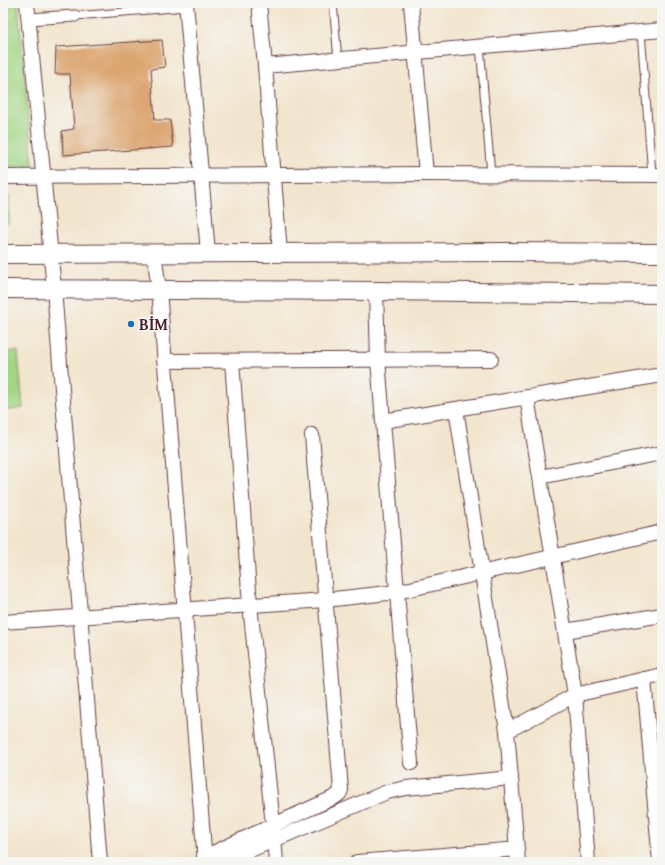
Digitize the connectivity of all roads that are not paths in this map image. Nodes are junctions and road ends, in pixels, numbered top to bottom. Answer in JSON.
{"nodes":[{"id":1,"x":27,"y":3,"type":"edge"},
{"id":2,"x":259,"y":3,"type":"edge"},
{"id":3,"x":333,"y":3,"type":"edge"},
{"id":4,"x":412,"y":3,"type":"edge"},
{"id":5,"x":186,"y":5,"type":"edge"},
{"id":6,"x":75,"y":16,"type":"joint"},
{"id":7,"x":29,"y":19,"type":"junction"},
{"id":8,"x":662,"y":30,"type":"edge"},
{"id":9,"x":641,"y":32,"type":"junction"},
{"id":10,"x":480,"y":46,"type":"junction"},
{"id":11,"x":416,"y":52,"type":"junction"},
{"id":12,"x":338,"y":60,"type":"junction"},
{"id":13,"x":265,"y":66,"type":"junction"},
{"id":14,"x":273,"y":174,"type":"junction"},
{"id":15,"x":426,"y":174,"type":"junction"},
{"id":16,"x":491,"y":174,"type":"junction"},
{"id":17,"x":201,"y":175,"type":"junction"},
{"id":18,"x":657,"y":175,"type":"edge"},
{"id":19,"x":3,"y":176,"type":"edge"},
{"id":20,"x":43,"y":176,"type":"junction"},
{"id":21,"x":154,"y":253,"type":"junction"},
{"id":22,"x":208,"y":253,"type":"junction"},
{"id":23,"x":280,"y":253,"type":"junction"},
{"id":24,"x":662,"y":253,"type":"edge"},
{"id":25,"x":3,"y":254,"type":"edge"},
{"id":26,"x":50,"y":254,"type":"junction"},
{"id":27,"x":3,"y":289,"type":"edge"},
{"id":28,"x":54,"y":289,"type":"junction"},
{"id":29,"x":159,"y":290,"type":"junction"},
{"id":30,"x":376,"y":291,"type":"junction"},
{"id":31,"x":662,"y":294,"type":"edge"},
{"id":32,"x":491,"y":359,"type":"dead end"},
{"id":33,"x":378,"y":360,"type":"junction"},
{"id":34,"x":164,"y":361,"type":"junction"},
{"id":35,"x":232,"y":361,"type":"junction"},
{"id":36,"x":662,"y":375,"type":"edge"},
{"id":37,"x":527,"y":398,"type":"junction"},
{"id":38,"x":456,"y":409,"type":"junction"},
{"id":39,"x":383,"y":422,"type":"junction"},
{"id":40,"x":312,"y":435,"type":"dead end"},
{"id":41,"x":662,"y":453,"type":"edge"},
{"id":42,"x":540,"y":477,"type":"junction"},
{"id":43,"x":662,"y":532,"type":"edge"},
{"id":44,"x":552,"y":556,"type":"junction"},
{"id":45,"x":482,"y":573,"type":"junction"},
{"id":46,"x":397,"y":592,"type":"junction"},
{"id":47,"x":325,"y":600,"type":"junction"},
{"id":48,"x":250,"y":605,"type":"junction"},
{"id":49,"x":184,"y":609,"type":"junction"},
{"id":50,"x":80,"y":616,"type":"junction"},
{"id":51,"x":662,"y":616,"type":"edge"},
{"id":52,"x":3,"y":622,"type":"edge"},
{"id":53,"x":565,"y":631,"type":"junction"},
{"id":54,"x":662,"y":675,"type":"edge"},
{"id":55,"x":644,"y":679,"type":"junction"},
{"id":56,"x":575,"y":695,"type":"junction"},
{"id":57,"x":507,"y":731,"type":"junction"},
{"id":58,"x":656,"y":749,"type":"edge"},
{"id":59,"x":411,"y":763,"type":"dead end"},
{"id":60,"x":511,"y":778,"type":"junction"},
{"id":61,"x":659,"y":820,"type":"edge"},
{"id":62,"x":273,"y":825,"type":"junction"},
{"id":63,"x":274,"y":840,"type":"junction"},
{"id":64,"x":518,"y":855,"type":"edge"},
{"id":65,"x":205,"y":859,"type":"edge"},
{"id":66,"x":100,"y":862,"type":"edge"},
{"id":67,"x":222,"y":862,"type":"edge"},
{"id":68,"x":276,"y":862,"type":"edge"},
{"id":69,"x":357,"y":862,"type":"edge"},
{"id":70,"x":588,"y":862,"type":"edge"},
{"id":71,"x":660,"y":862,"type":"edge"}],
"edges":[{"from":1,"to":7,"type":"street"},
{"from":2,"to":13,"type":"street"},
{"from":3,"to":12,"type":"lane"},
{"from":4,"to":11,"type":"street"},
{"from":5,"to":6,"type":"lane"},
{"from":5,"to":17,"type":"street"},
{"from":6,"to":7,"type":"street"},
{"from":7,"to":20,"type":"street"},
{"from":8,"to":9,"type":"street"},
{"from":9,"to":10,"type":"street"},
{"from":9,"to":18,"type":"lane"},
{"from":10,"to":11,"type":"street"},
{"from":10,"to":16,"type":"lane"},
{"from":11,"to":12,"type":"street"},
{"from":11,"to":15,"type":"street"},
{"from":12,"to":13,"type":"street"},
{"from":13,"to":14,"type":"street"},
{"from":14,"to":15,"type":"street"},
{"from":14,"to":17,"type":"street"},
{"from":14,"to":23,"type":"street"},
{"from":15,"to":16,"type":"street"},
{"from":16,"to":18,"type":"street"},
{"from":17,"to":20,"type":"street"},
{"from":17,"to":22,"type":"street"},
{"from":19,"to":20,"type":"street"},
{"from":20,"to":26,"type":"street"},
{"from":21,"to":22,"type":"street"},
{"from":21,"to":26,"type":"street"},
{"from":21,"to":29,"type":"street"},
{"from":22,"to":23,"type":"street"},
{"from":23,"to":24,"type":"street"},
{"from":25,"to":26,"type":"street"},
{"from":26,"to":28,"type":"street"},
{"from":27,"to":28,"type":"street"},
{"from":28,"to":29,"type":"street"},
{"from":28,"to":50,"type":"street"},
{"from":29,"to":30,"type":"street"},
{"from":29,"to":34,"type":"street"},
{"from":30,"to":31,"type":"street"},
{"from":30,"to":33,"type":"street"},
{"from":32,"to":33,"type":"street"},
{"from":33,"to":35,"type":"street"},
{"from":33,"to":39,"type":"street"},
{"from":34,"to":35,"type":"street"},
{"from":34,"to":49,"type":"street"},
{"from":35,"to":48,"type":"street"},
{"from":36,"to":37,"type":"street"},
{"from":37,"to":38,"type":"street"},
{"from":37,"to":42,"type":"street"},
{"from":38,"to":39,"type":"street"},
{"from":38,"to":45,"type":"street"},
{"from":39,"to":46,"type":"street"},
{"from":40,"to":47,"type":"street"},
{"from":41,"to":42,"type":"street"},
{"from":42,"to":44,"type":"street"},
{"from":43,"to":44,"type":"street"},
{"from":44,"to":45,"type":"street"},
{"from":44,"to":53,"type":"street"},
{"from":45,"to":46,"type":"street"},
{"from":45,"to":57,"type":"street"},
{"from":46,"to":47,"type":"street"},
{"from":46,"to":59,"type":"street"},
{"from":47,"to":48,"type":"street"},
{"from":47,"to":62,"type":"street"},
{"from":48,"to":49,"type":"street"},
{"from":48,"to":62,"type":"street"},
{"from":49,"to":50,"type":"street"},
{"from":49,"to":65,"type":"street"},
{"from":50,"to":52,"type":"street"},
{"from":50,"to":66,"type":"street"},
{"from":51,"to":53,"type":"street"},
{"from":53,"to":56,"type":"street"},
{"from":54,"to":55,"type":"street"},
{"from":55,"to":56,"type":"street"},
{"from":55,"to":58,"type":"street"},
{"from":56,"to":57,"type":"street"},
{"from":56,"to":70,"type":"street"},
{"from":57,"to":60,"type":"street"},
{"from":58,"to":61,"type":"street"},
{"from":60,"to":63,"type":"street"},
{"from":60,"to":64,"type":"street"},
{"from":61,"to":71,"type":"street"},
{"from":62,"to":63,"type":"street"},
{"from":62,"to":65,"type":"street"},
{"from":63,"to":67,"type":"street"},
{"from":63,"to":68,"type":"street"},
{"from":64,"to":69,"type":"street"}]}
